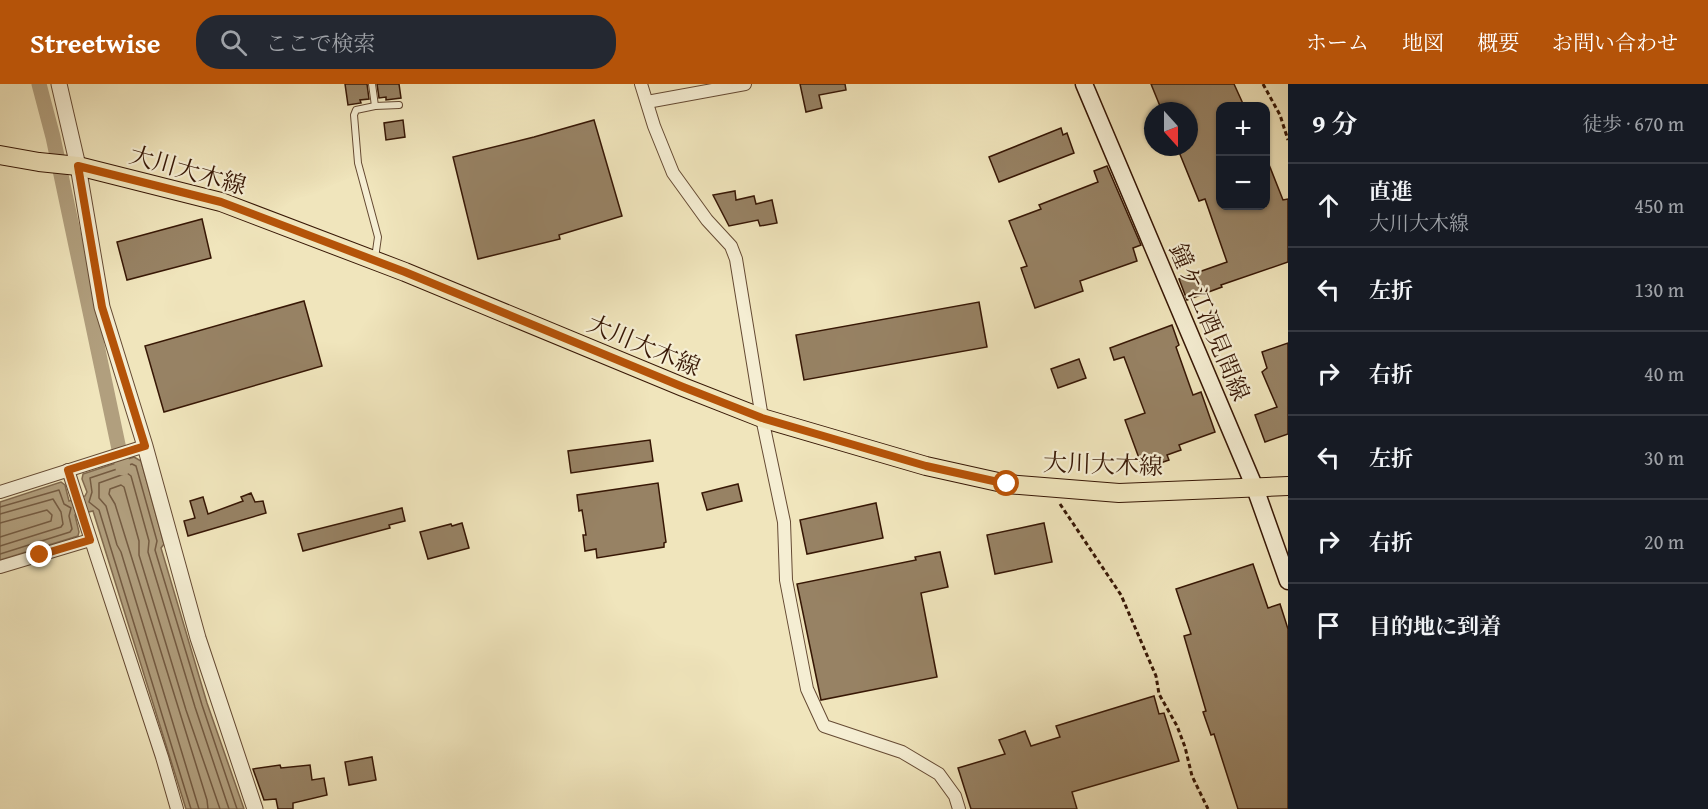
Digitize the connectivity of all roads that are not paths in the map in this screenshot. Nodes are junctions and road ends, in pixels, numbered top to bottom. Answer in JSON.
{"nodes":[{"id":1,"x":59,"y":84,"type":"edge"},
{"id":2,"x":372,"y":84,"type":"edge"},
{"id":3,"x":641,"y":84,"type":"edge"},
{"id":4,"x":745,"y":84,"type":"edge"},
{"id":5,"x":1084,"y":84,"type":"edge"},
{"id":6,"x":647,"y":102,"type":"junction"},
{"id":7,"x":399,"y":105,"type":"dead end"},
{"id":8,"x":375,"y":106,"type":"junction"},
{"id":9,"x":0,"y":155,"type":"edge"},
{"id":10,"x":75,"y":166,"type":"junction"},
{"id":11,"x":375,"y":261,"type":"junction"},
{"id":12,"x":762,"y":418,"type":"junction"},
{"id":13,"x":141,"y":447,"type":"junction"},
{"id":14,"x":69,"y":474,"type":"junction"},
{"id":15,"x":1288,"y":486,"type":"edge"},
{"id":16,"x":1255,"y":488,"type":"junction"},
{"id":17,"x":0,"y":492,"type":"edge"},
{"id":18,"x":89,"y":536,"type":"junction"},
{"id":19,"x":0,"y":567,"type":"edge"},
{"id":20,"x":1288,"y":580,"type":"edge"},
{"id":21,"x":177,"y":809,"type":"edge"},
{"id":22,"x":255,"y":809,"type":"edge"},
{"id":23,"x":959,"y":809,"type":"edge"}],
"edges":[{"from":1,"to":10,"type":"street"},
{"from":2,"to":8,"type":"lane"},
{"from":3,"to":6,"type":"street"},
{"from":4,"to":6,"type":"street"},
{"from":5,"to":16,"type":"main road","name":"鐘ケ江酒見間線"},
{"from":6,"to":12,"type":"street"},
{"from":7,"to":8,"type":"lane"},
{"from":8,"to":11,"type":"lane"},
{"from":9,"to":10,"type":"main road","name":"大川大木線"},
{"from":10,"to":11,"type":"main road","name":"大川大木線"},
{"from":10,"to":13,"type":"street"},
{"from":11,"to":12,"type":"main road","name":"大川大木線"},
{"from":12,"to":16,"type":"main road","name":"大川大木線"},
{"from":12,"to":23,"type":"street"},
{"from":13,"to":14,"type":"street"},
{"from":13,"to":22,"type":"street"},
{"from":14,"to":17,"type":"street"},
{"from":14,"to":18,"type":"street"},
{"from":15,"to":16,"type":"main road","name":"大川大木線"},
{"from":16,"to":20,"type":"main road","name":"鐘ケ江酒見間線"},
{"from":18,"to":19,"type":"street"},
{"from":18,"to":21,"type":"street"}]}
